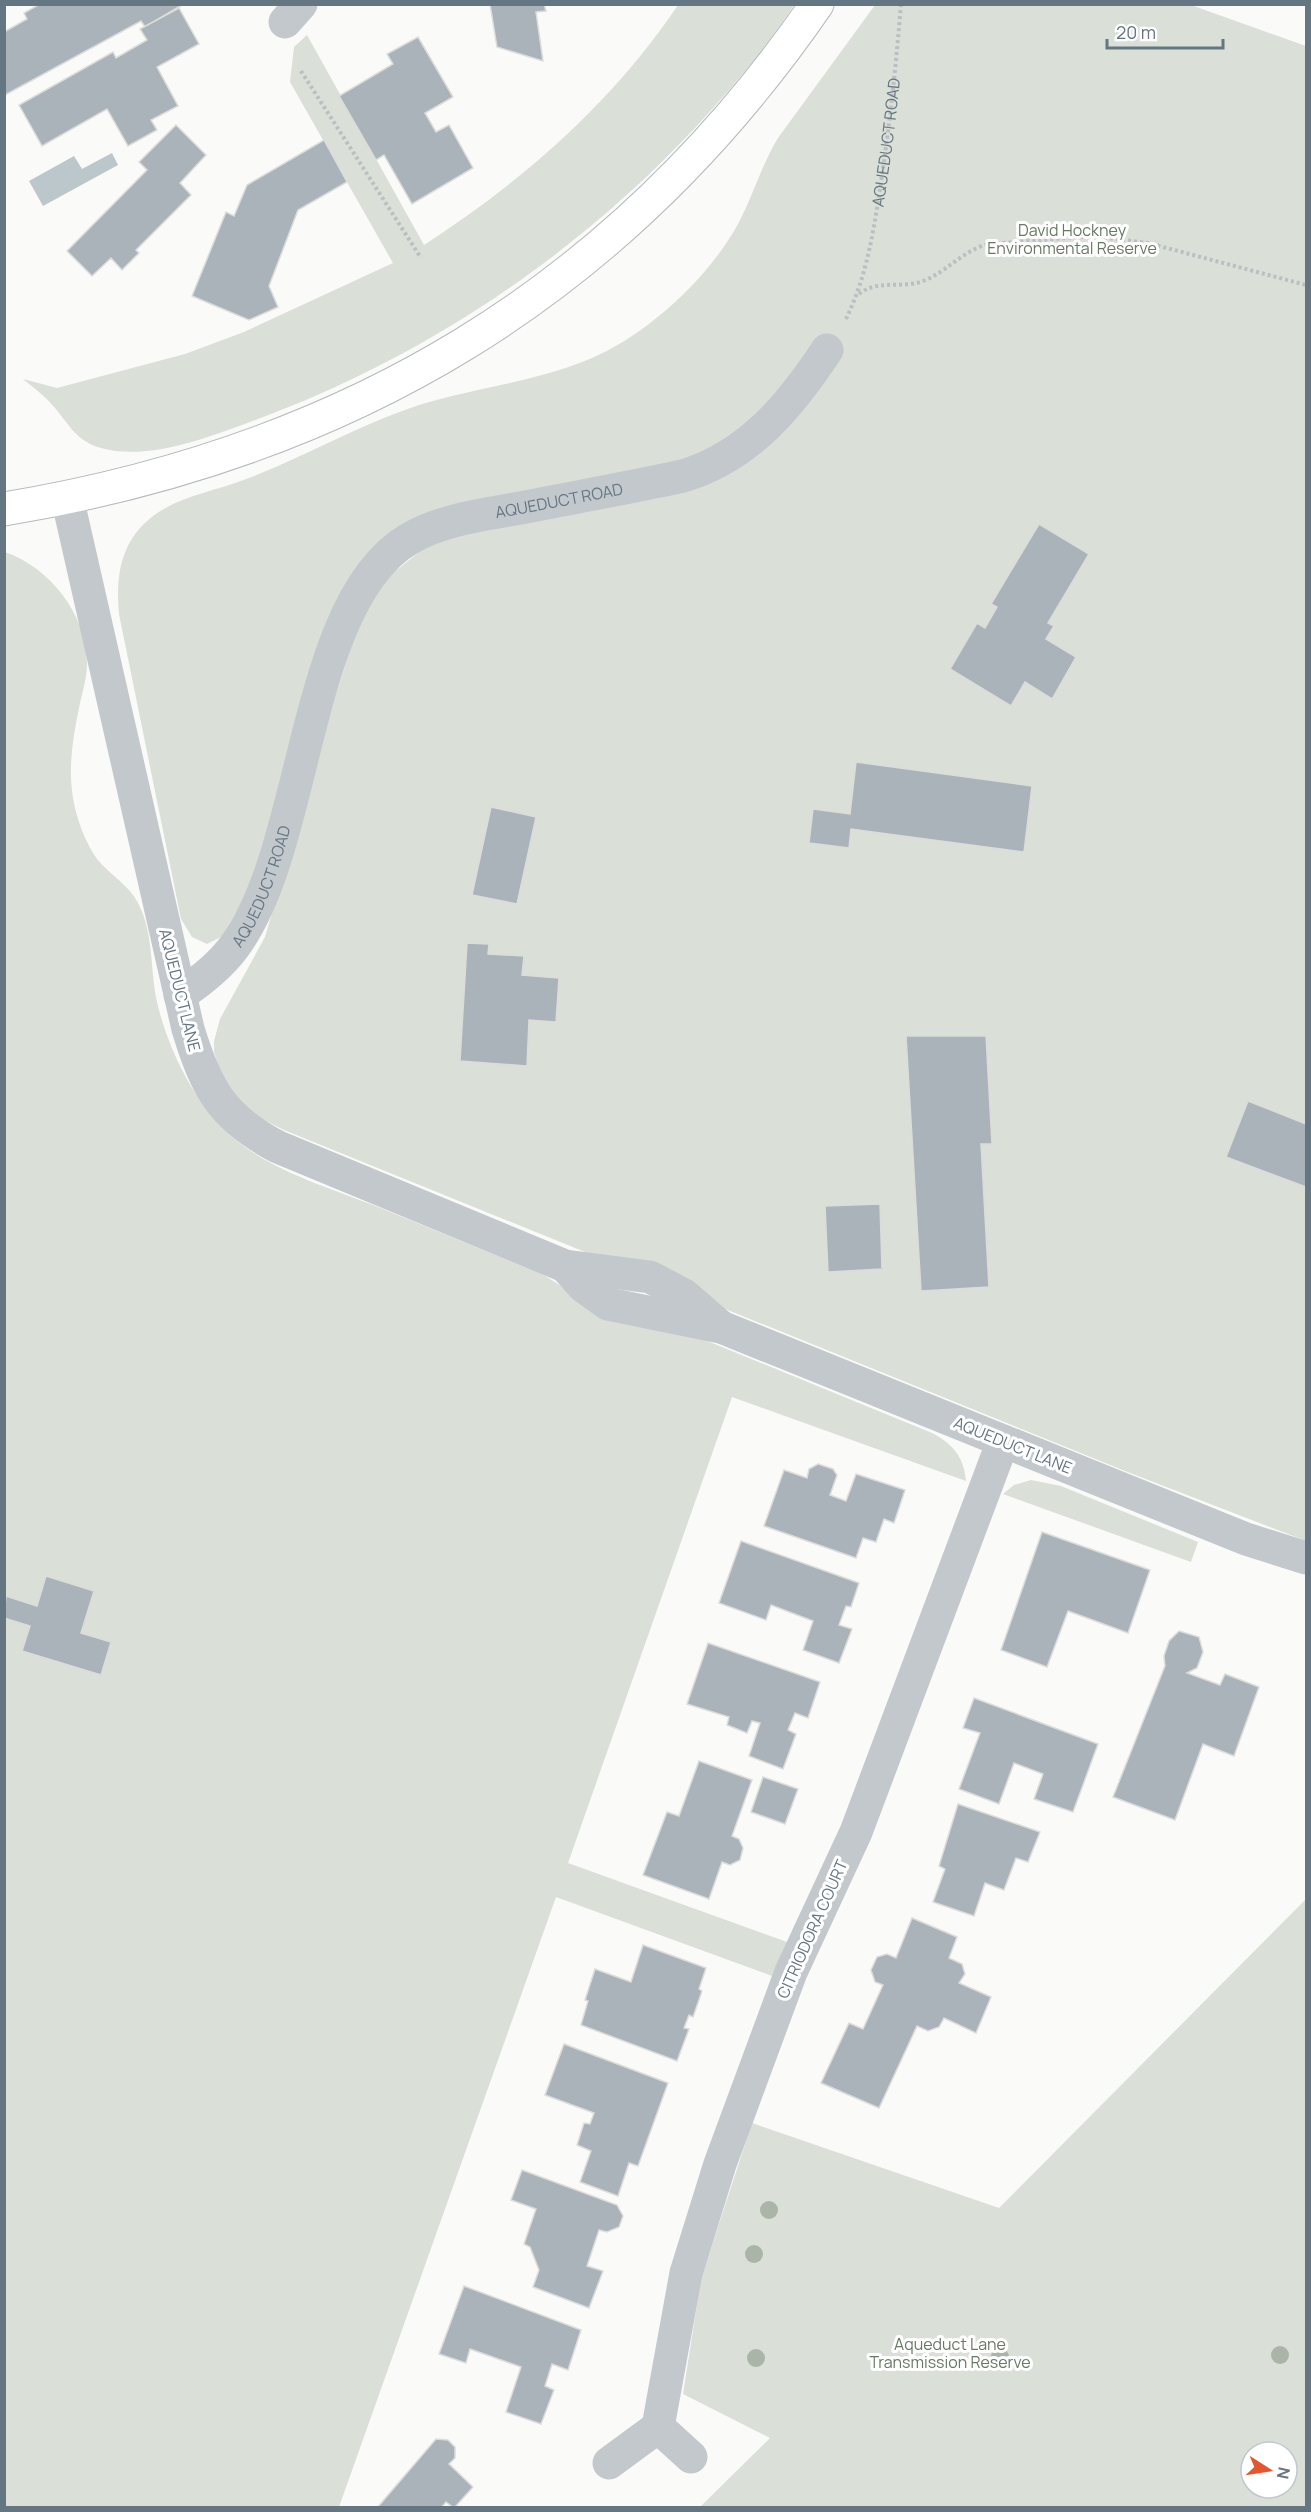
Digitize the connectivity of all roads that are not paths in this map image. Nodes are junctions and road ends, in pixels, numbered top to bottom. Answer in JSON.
{"nodes":[{"id":1,"x":817,"y":4,"type":"edge"},
{"id":2,"x":827,"y":351,"type":"road end"},
{"id":3,"x":68,"y":497,"type":"junction"},
{"id":4,"x":4,"y":509,"type":"edge"},
{"id":5,"x":180,"y":995,"type":"junction"},
{"id":6,"x":1003,"y":1441,"type":"junction"},
{"id":7,"x":1306,"y":1558,"type":"edge"},
{"id":8,"x":658,"y":2427,"type":"junction"},
{"id":9,"x":691,"y":2457,"type":"dead end"},
{"id":10,"x":609,"y":2463,"type":"dead end"}],
"edges":[{"from":1,"to":3,"type":"main road"},
{"from":2,"to":5,"type":"street","name":"AQUEDUCT ROAD"},
{"from":3,"to":4,"type":"main road"},
{"from":3,"to":5,"type":"street","name":"AQUEDUCT LANE"},
{"from":5,"to":6,"type":"street","name":"AQUEDUCT LANE"},
{"from":6,"to":7,"type":"street","name":"AQUEDUCT LANE"},
{"from":6,"to":8,"type":"street","name":"CITRIODORA COURT"},
{"from":8,"to":9,"type":"street"},
{"from":8,"to":10,"type":"street"}]}
